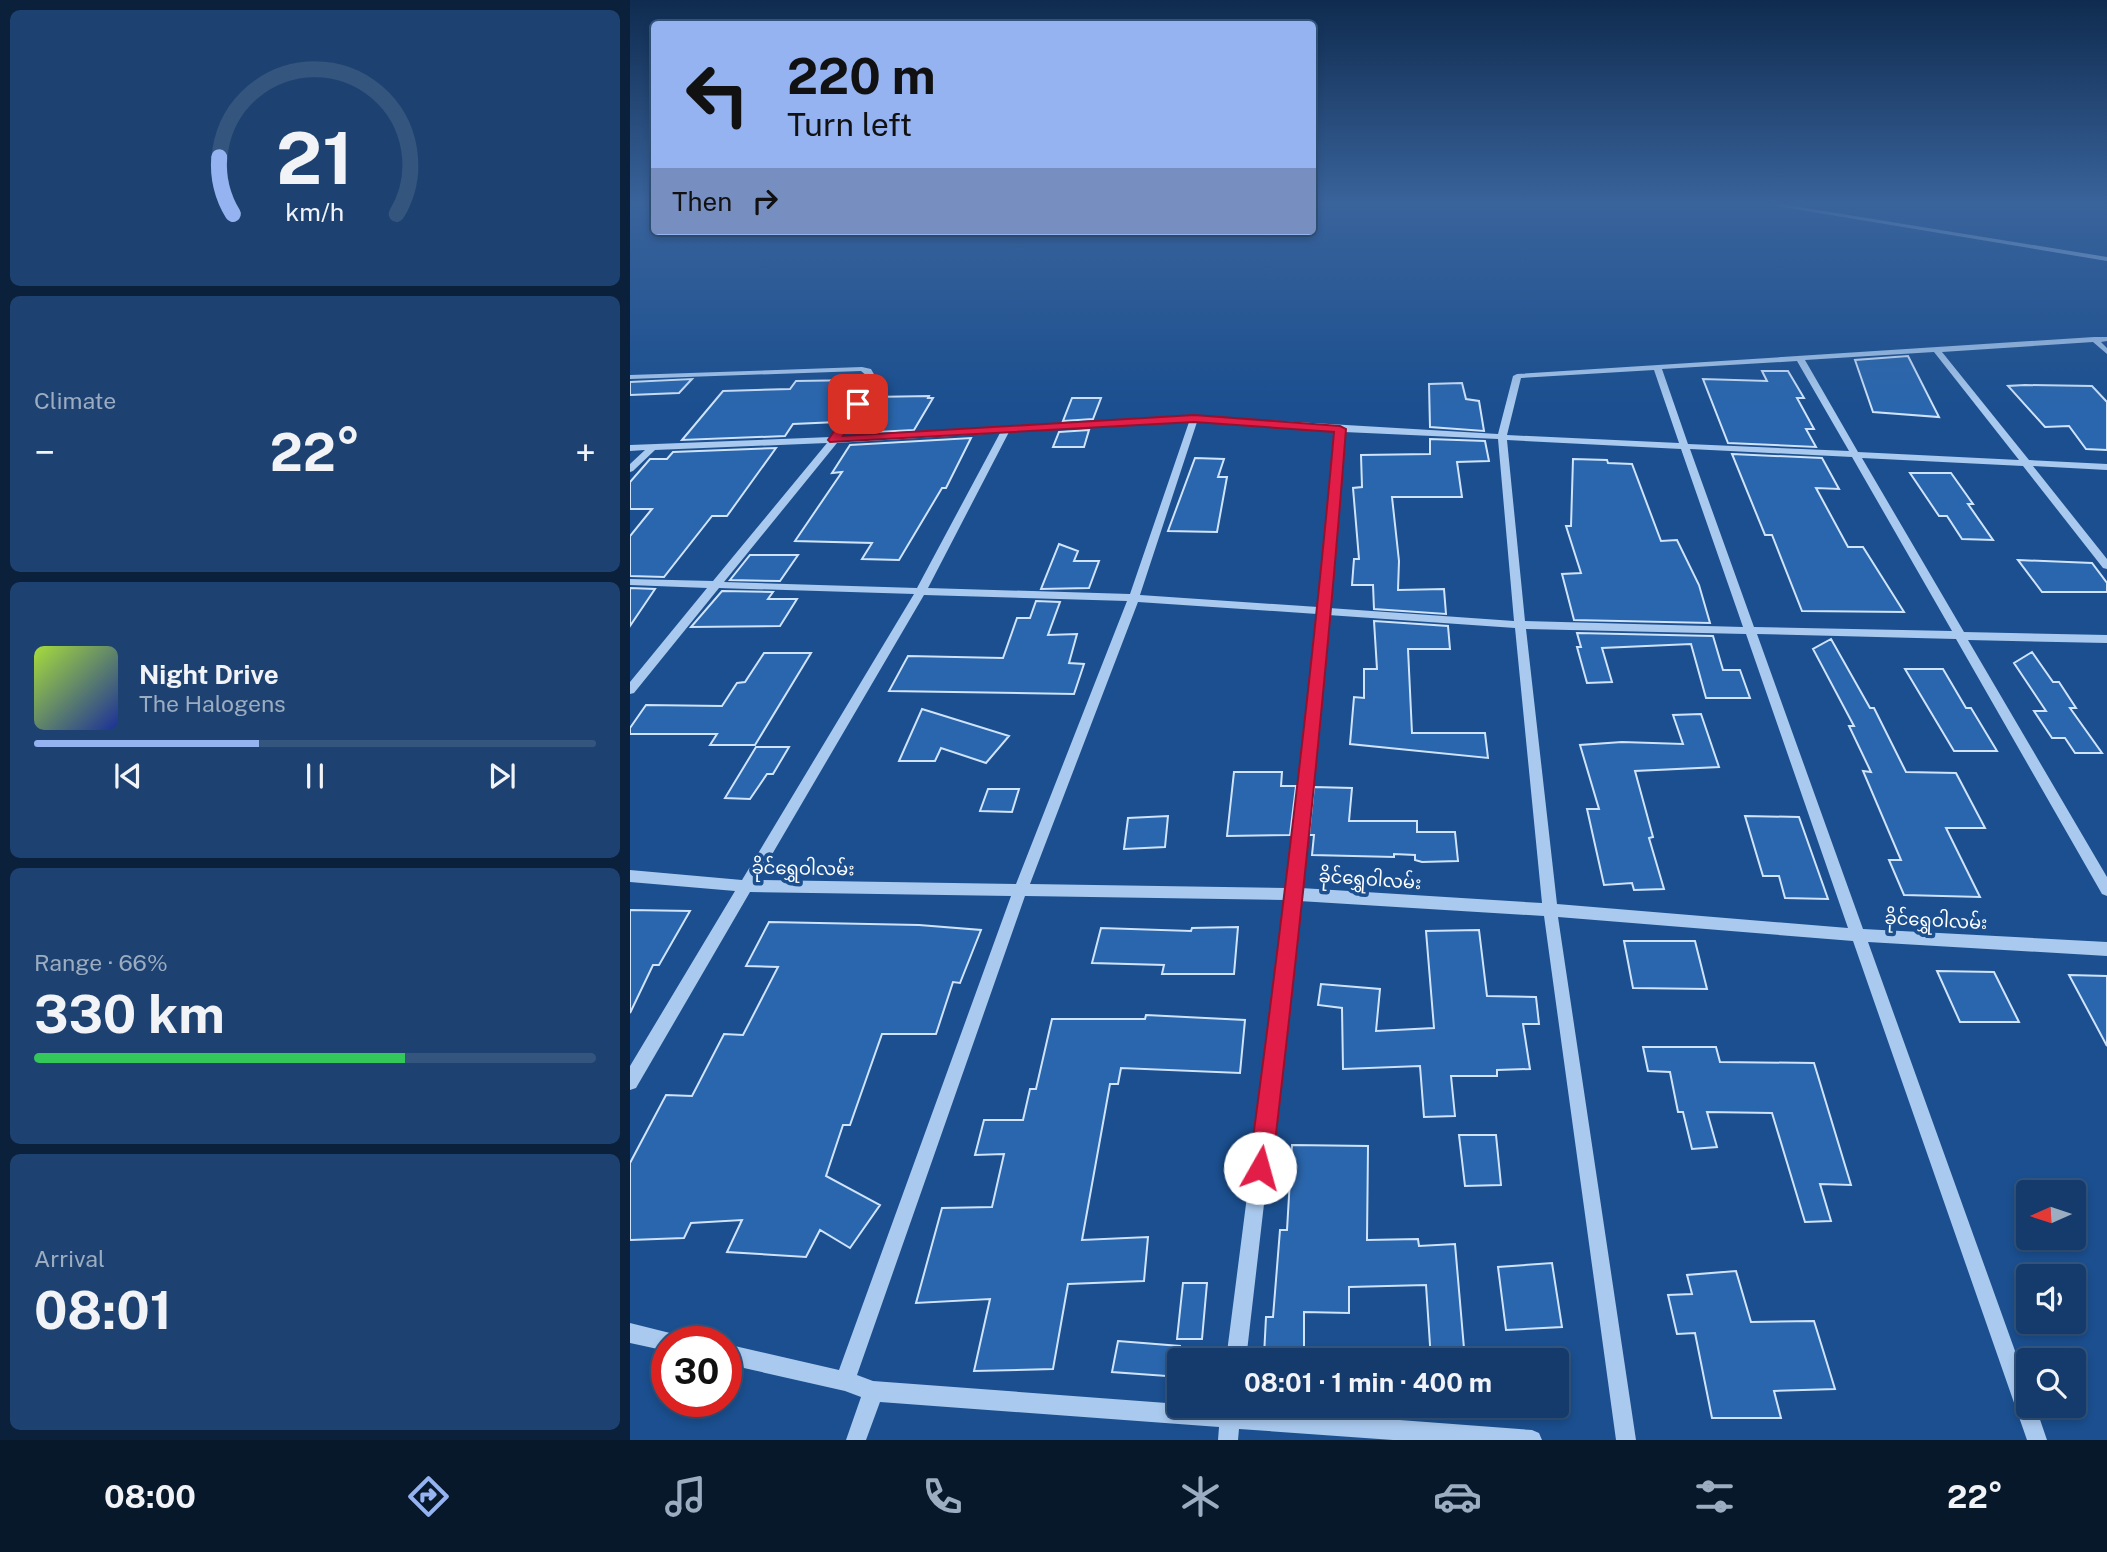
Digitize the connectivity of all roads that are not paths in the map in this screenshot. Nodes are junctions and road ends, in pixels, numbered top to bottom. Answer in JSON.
{"nodes":[{"id":1,"x":2094,"y":339,"type":"junction"},
{"id":2,"x":2107,"y":339,"type":"edge"},
{"id":3,"x":1936,"y":349,"type":"junction"},
{"id":4,"x":2107,"y":352,"type":"edge"},
{"id":5,"x":1799,"y":357,"type":"junction"},
{"id":6,"x":1657,"y":368,"type":"junction"},
{"id":7,"x":630,"y":377,"type":"edge"},
{"id":8,"x":1194,"y":419,"type":"junction"},
{"id":9,"x":1340,"y":429,"type":"junction"},
{"id":10,"x":1005,"y":431,"type":"junction"},
{"id":11,"x":1502,"y":436,"type":"junction"},
{"id":12,"x":834,"y":440,"type":"junction"},
{"id":13,"x":1684,"y":444,"type":"junction"},
{"id":14,"x":630,"y":447,"type":"edge"},
{"id":15,"x":653,"y":447,"type":"junction"},
{"id":16,"x":1855,"y":454,"type":"junction"},
{"id":17,"x":2027,"y":465,"type":"junction"},
{"id":18,"x":2107,"y":467,"type":"edge"},
{"id":19,"x":630,"y":469,"type":"edge"},
{"id":20,"x":2107,"y":566,"type":"edge"},
{"id":21,"x":630,"y":582,"type":"edge"},
{"id":22,"x":719,"y":584,"type":"junction"},
{"id":23,"x":920,"y":593,"type":"junction"},
{"id":24,"x":1134,"y":598,"type":"junction"},
{"id":25,"x":1325,"y":611,"type":"junction"},
{"id":26,"x":1520,"y":625,"type":"junction"},
{"id":27,"x":1750,"y":630,"type":"junction"},
{"id":28,"x":1959,"y":634,"type":"junction"},
{"id":29,"x":2107,"y":639,"type":"edge"},
{"id":30,"x":630,"y":690,"type":"edge"},
{"id":31,"x":630,"y":876,"type":"edge"},
{"id":32,"x":746,"y":886,"type":"junction"},
{"id":33,"x":2107,"y":890,"type":"edge"},
{"id":34,"x":1020,"y":891,"type":"junction"},
{"id":35,"x":1295,"y":894,"type":"junction"},
{"id":36,"x":1550,"y":909,"type":"junction"},
{"id":37,"x":1858,"y":935,"type":"junction"},
{"id":38,"x":2107,"y":949,"type":"edge"},
{"id":39,"x":630,"y":1082,"type":"edge"},
{"id":40,"x":630,"y":1333,"type":"edge"},
{"id":41,"x":651,"y":1338,"type":"edge"},
{"id":42,"x":1238,"y":1348,"type":"edge"},
{"id":43,"x":742,"y":1358,"type":"edge"},
{"id":44,"x":845,"y":1381,"type":"junction"},
{"id":45,"x":873,"y":1391,"type":"junction"},
{"id":46,"x":1167,"y":1407,"type":"edge"},
{"id":47,"x":1230,"y":1418,"type":"edge"},
{"id":48,"x":1304,"y":1418,"type":"edge"},
{"id":49,"x":856,"y":1440,"type":"edge"},
{"id":50,"x":1228,"y":1440,"type":"edge"},
{"id":51,"x":1532,"y":1440,"type":"edge"},
{"id":52,"x":1626,"y":1440,"type":"edge"},
{"id":53,"x":2037,"y":1440,"type":"edge"}],
"edges":[{"from":1,"to":2,"type":"street"},
{"from":1,"to":3,"type":"street"},
{"from":1,"to":4,"type":"street"},
{"from":3,"to":5,"type":"street"},
{"from":3,"to":17,"type":"street"},
{"from":5,"to":6,"type":"street"},
{"from":5,"to":16,"type":"street"},
{"from":6,"to":11,"type":"street"},
{"from":6,"to":13,"type":"street"},
{"from":7,"to":12,"type":"street"},
{"from":8,"to":9,"type":"street"},
{"from":8,"to":10,"type":"street"},
{"from":8,"to":24,"type":"street"},
{"from":9,"to":11,"type":"street"},
{"from":9,"to":25,"type":"street"},
{"from":10,"to":12,"type":"street"},
{"from":10,"to":23,"type":"street"},
{"from":11,"to":13,"type":"street"},
{"from":11,"to":26,"type":"street"},
{"from":12,"to":15,"type":"street"},
{"from":12,"to":22,"type":"street"},
{"from":13,"to":16,"type":"street"},
{"from":13,"to":27,"type":"street"},
{"from":14,"to":15,"type":"street"},
{"from":15,"to":19,"type":"street"},
{"from":16,"to":17,"type":"street"},
{"from":16,"to":28,"type":"street"},
{"from":17,"to":18,"type":"street"},
{"from":17,"to":20,"type":"street"},
{"from":21,"to":22,"type":"street"},
{"from":22,"to":23,"type":"street"},
{"from":22,"to":30,"type":"street"},
{"from":23,"to":24,"type":"street"},
{"from":23,"to":32,"type":"street"},
{"from":24,"to":25,"type":"street"},
{"from":24,"to":34,"type":"street"},
{"from":25,"to":26,"type":"street"},
{"from":25,"to":35,"type":"street"},
{"from":26,"to":27,"type":"street"},
{"from":26,"to":36,"type":"street"},
{"from":27,"to":28,"type":"street"},
{"from":27,"to":37,"type":"street"},
{"from":28,"to":29,"type":"street"},
{"from":28,"to":33,"type":"street"},
{"from":31,"to":32,"type":"street","name":"ခိုင်ရွှေဝါလမ်း"},
{"from":32,"to":34,"type":"street","name":"ခိုင်ရွှေဝါလမ်း"},
{"from":32,"to":39,"type":"street"},
{"from":34,"to":35,"type":"street","name":"ခိုင်ရွှေဝါလမ်း"},
{"from":34,"to":44,"type":"street"},
{"from":35,"to":36,"type":"street","name":"ခိုင်ရွှေဝါလမ်း"},
{"from":35,"to":42,"type":"street"},
{"from":36,"to":37,"type":"street","name":"ခိုင်ရွှေဝါလမ်း"},
{"from":36,"to":52,"type":"street"},
{"from":37,"to":38,"type":"street","name":"ခိုင်ရွှေဝါလမ်း"},
{"from":37,"to":53,"type":"street"},
{"from":40,"to":41,"type":"street"},
{"from":43,"to":44,"type":"street"},
{"from":44,"to":45,"type":"street"},
{"from":45,"to":46,"type":"street"},
{"from":45,"to":49,"type":"street"},
{"from":47,"to":50,"type":"street"},
{"from":48,"to":51,"type":"street"}]}
